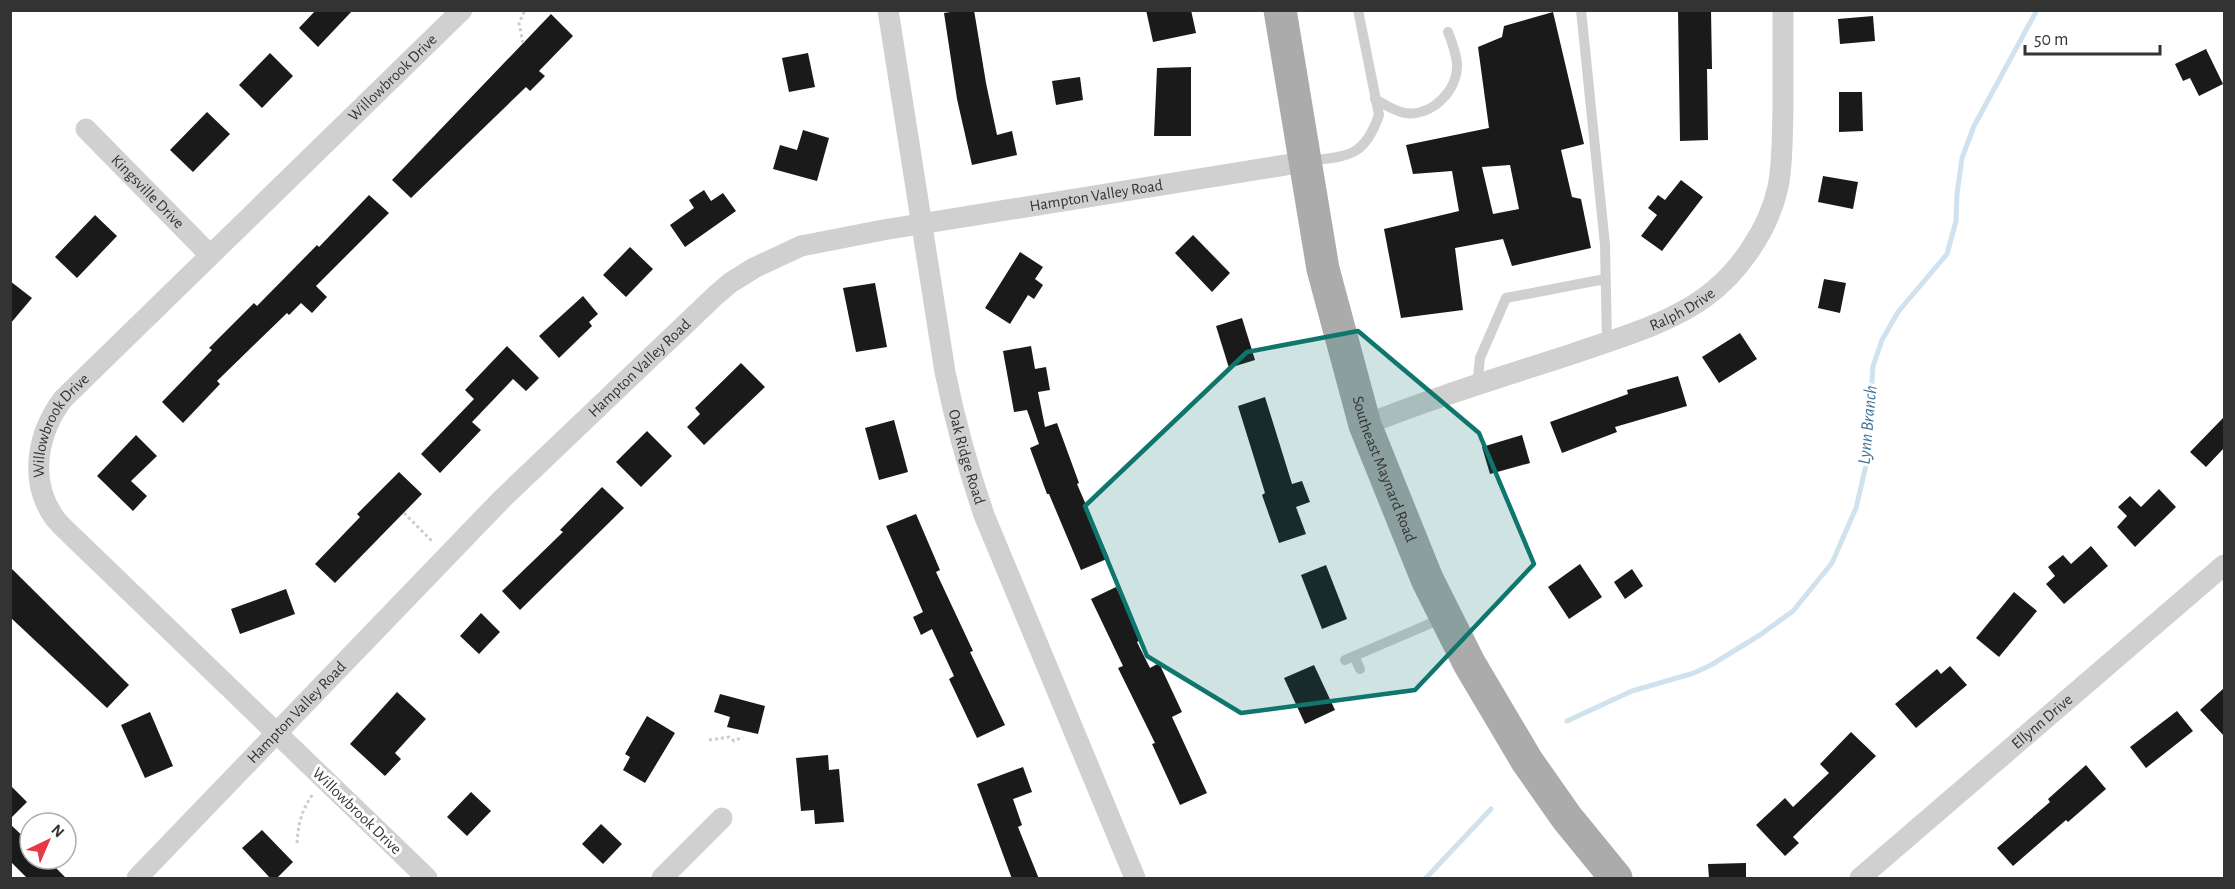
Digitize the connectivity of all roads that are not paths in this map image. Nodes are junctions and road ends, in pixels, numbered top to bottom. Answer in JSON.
{"nodes":[{"id":1,"x":462,"y":10,"type":"edge"},
{"id":2,"x":888,"y":10,"type":"edge"},
{"id":3,"x":1280,"y":10,"type":"edge"},
{"id":4,"x":1358,"y":10,"type":"edge"},
{"id":5,"x":1581,"y":10,"type":"edge"},
{"id":6,"x":1783,"y":10,"type":"edge"},
{"id":7,"x":1448,"y":32,"type":"dead end"},
{"id":8,"x":1375,"y":99,"type":"junction"},
{"id":9,"x":86,"y":129,"type":"dead end"},
{"id":10,"x":1304,"y":162,"type":"junction"},
{"id":11,"x":921,"y":225,"type":"junction"},
{"id":12,"x":210,"y":255,"type":"junction"},
{"id":13,"x":1605,"y":279,"type":"junction"},
{"id":14,"x":1607,"y":342,"type":"junction"},
{"id":15,"x":1477,"y":386,"type":"junction"},
{"id":16,"x":1365,"y":425,"type":"junction"},
{"id":17,"x":2224,"y":565,"type":"edge"},
{"id":18,"x":1446,"y":616,"type":"junction"},
{"id":19,"x":1360,"y":669,"type":"dead end"},
{"id":20,"x":277,"y":735,"type":"junction"},
{"id":21,"x":722,"y":818,"type":"dead end"},
{"id":22,"x":137,"y":879,"type":"edge"},
{"id":23,"x":427,"y":879,"type":"edge"},
{"id":24,"x":662,"y":879,"type":"edge"},
{"id":25,"x":1135,"y":879,"type":"edge"},
{"id":26,"x":1616,"y":879,"type":"edge"},
{"id":27,"x":1860,"y":879,"type":"edge"}],
"edges":[{"from":1,"to":12,"type":"street","name":"Willowbrook Drive"},
{"from":2,"to":11,"type":"street","name":"Oak Ridge Road"},
{"from":3,"to":10,"type":"main road","name":"Southeast Maynard Road"},
{"from":4,"to":8,"type":"lane"},
{"from":5,"to":13,"type":"lane"},
{"from":6,"to":14,"type":"street","name":"Ralph Drive"},
{"from":7,"to":8,"type":"lane"},
{"from":8,"to":10,"type":"lane"},
{"from":9,"to":12,"type":"street","name":"Kingsville Drive"},
{"from":10,"to":11,"type":"street","name":"Hampton Valley Road"},
{"from":10,"to":16,"type":"main road","name":"Southeast Maynard Road"},
{"from":11,"to":20,"type":"street","name":"Hampton Valley Road"},
{"from":11,"to":25,"type":"street","name":"Oak Ridge Road"},
{"from":12,"to":20,"type":"street","name":"Willowbrook Drive"},
{"from":13,"to":14,"type":"lane"},
{"from":13,"to":15,"type":"lane"},
{"from":14,"to":15,"type":"street","name":"Ralph Drive"},
{"from":15,"to":16,"type":"street","name":"Ralph Drive"},
{"from":16,"to":18,"type":"main road","name":"Southeast Maynard Road"},
{"from":17,"to":27,"type":"street","name":"Ellynn Drive"},
{"from":18,"to":19,"type":"lane"},
{"from":18,"to":26,"type":"main road","name":"Southeast Maynard Road"},
{"from":20,"to":22,"type":"street","name":"Hampton Valley Road"},
{"from":20,"to":23,"type":"street","name":"Willowbrook Drive"},
{"from":21,"to":24,"type":"street"}]}
